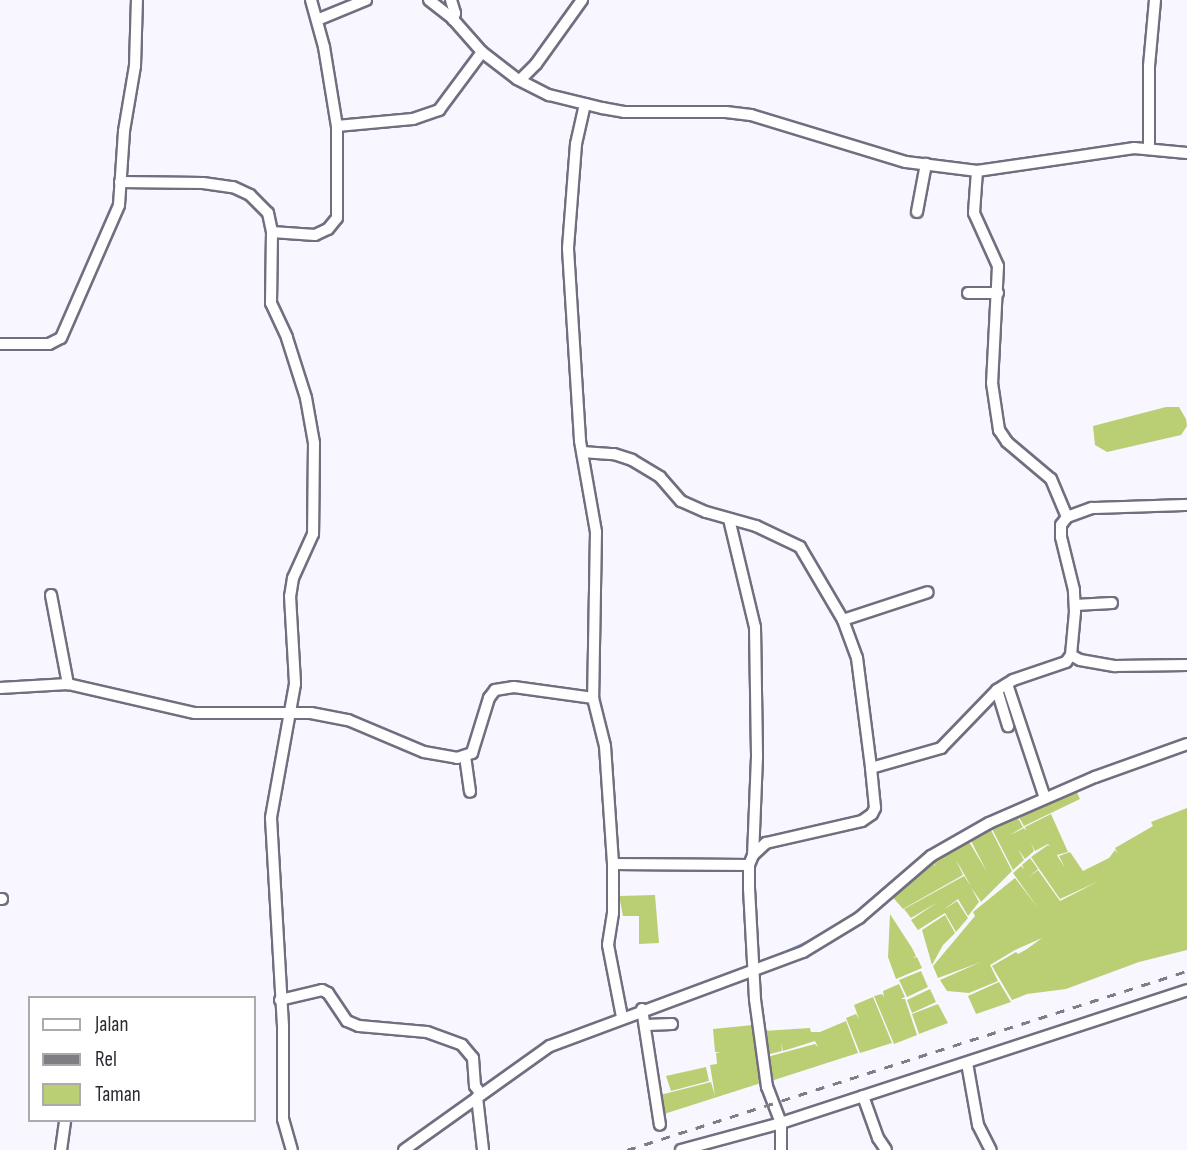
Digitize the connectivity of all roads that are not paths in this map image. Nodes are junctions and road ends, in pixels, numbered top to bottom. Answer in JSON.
{"nodes":[{"id":1,"x":137,"y":0,"type":"edge"},
{"id":2,"x":311,"y":0,"type":"edge"},
{"id":3,"x":366,"y":0,"type":"edge"},
{"id":4,"x":429,"y":0,"type":"edge"},
{"id":5,"x":451,"y":0,"type":"edge"},
{"id":6,"x":582,"y":0,"type":"edge"},
{"id":7,"x":1155,"y":0,"type":"edge"},
{"id":8,"x":317,"y":20,"type":"junction"},
{"id":9,"x":453,"y":20,"type":"junction"},
{"id":10,"x":482,"y":52,"type":"junction"},
{"id":11,"x":520,"y":80,"type":"junction"},
{"id":12,"x":585,"y":104,"type":"junction"},
{"id":13,"x":337,"y":126,"type":"junction"},
{"id":14,"x":1149,"y":147,"type":"junction"},
{"id":15,"x":1187,"y":153,"type":"edge"},
{"id":16,"x":926,"y":164,"type":"junction"},
{"id":17,"x":976,"y":171,"type":"junction"},
{"id":18,"x":120,"y":182,"type":"junction"},
{"id":19,"x":917,"y":212,"type":"dead end"},
{"id":20,"x":272,"y":232,"type":"junction"},
{"id":21,"x":968,"y":293,"type":"dead end"},
{"id":22,"x":998,"y":293,"type":"junction"},
{"id":23,"x":0,"y":344,"type":"edge"},
{"id":24,"x":582,"y":452,"type":"junction"},
{"id":25,"x":1187,"y":505,"type":"edge"},
{"id":26,"x":1068,"y":517,"type":"junction"},
{"id":27,"x":729,"y":519,"type":"junction"},
{"id":28,"x":928,"y":592,"type":"dead end"},
{"id":29,"x":51,"y":595,"type":"dead end"},
{"id":30,"x":1112,"y":603,"type":"dead end"},
{"id":31,"x":1075,"y":605,"type":"junction"},
{"id":32,"x":843,"y":621,"type":"junction"},
{"id":33,"x":1072,"y":655,"type":"junction"},
{"id":34,"x":1187,"y":665,"type":"edge"},
{"id":35,"x":68,"y":684,"type":"junction"},
{"id":36,"x":1007,"y":684,"type":"junction"},
{"id":37,"x":0,"y":688,"type":"edge"},
{"id":38,"x":997,"y":690,"type":"junction"},
{"id":39,"x":593,"y":698,"type":"junction"},
{"id":40,"x":289,"y":713,"type":"junction"},
{"id":41,"x":1008,"y":726,"type":"dead end"},
{"id":42,"x":1187,"y":744,"type":"edge"},
{"id":43,"x":465,"y":757,"type":"junction"},
{"id":44,"x":871,"y":768,"type":"junction"},
{"id":45,"x":470,"y":792,"type":"dead end"},
{"id":46,"x":1044,"y":795,"type":"junction"},
{"id":47,"x":751,"y":860,"type":"junction"},
{"id":48,"x":613,"y":864,"type":"junction"},
{"id":49,"x":756,"y":968,"type":"junction"},
{"id":50,"x":1187,"y":990,"type":"edge"},
{"id":51,"x":280,"y":1000,"type":"junction"},
{"id":52,"x":642,"y":1009,"type":"junction"},
{"id":53,"x":621,"y":1014,"type":"junction"},
{"id":54,"x":672,"y":1024,"type":"dead end"},
{"id":55,"x":646,"y":1025,"type":"junction"},
{"id":56,"x":967,"y":1063,"type":"junction"},
{"id":57,"x":478,"y":1093,"type":"junction"},
{"id":58,"x":863,"y":1096,"type":"junction"},
{"id":59,"x":65,"y":1122,"type":"edge"},
{"id":60,"x":781,"y":1123,"type":"junction"},
{"id":61,"x":660,"y":1125,"type":"dead end"},
{"id":62,"x":61,"y":1150,"type":"edge"},
{"id":63,"x":292,"y":1150,"type":"edge"},
{"id":64,"x":404,"y":1150,"type":"edge"},
{"id":65,"x":483,"y":1150,"type":"edge"},
{"id":66,"x":681,"y":1150,"type":"edge"},
{"id":67,"x":781,"y":1150,"type":"edge"},
{"id":68,"x":886,"y":1150,"type":"edge"},
{"id":69,"x":991,"y":1150,"type":"edge"}],
"edges":[{"from":1,"to":18,"type":"street"},
{"from":2,"to":8,"type":"street"},
{"from":3,"to":8,"type":"street"},
{"from":4,"to":9,"type":"street"},
{"from":5,"to":9,"type":"street"},
{"from":6,"to":11,"type":"street"},
{"from":7,"to":14,"type":"street"},
{"from":8,"to":13,"type":"street"},
{"from":9,"to":10,"type":"street"},
{"from":10,"to":11,"type":"street"},
{"from":10,"to":13,"type":"street"},
{"from":11,"to":12,"type":"street"},
{"from":12,"to":16,"type":"street"},
{"from":12,"to":24,"type":"street"},
{"from":13,"to":20,"type":"street"},
{"from":14,"to":15,"type":"street"},
{"from":14,"to":17,"type":"street"},
{"from":16,"to":17,"type":"street"},
{"from":16,"to":19,"type":"street"},
{"from":17,"to":22,"type":"street"},
{"from":18,"to":20,"type":"street"},
{"from":18,"to":23,"type":"street"},
{"from":20,"to":40,"type":"street"},
{"from":21,"to":22,"type":"street"},
{"from":22,"to":26,"type":"street"},
{"from":24,"to":27,"type":"street"},
{"from":24,"to":39,"type":"street"},
{"from":25,"to":26,"type":"street"},
{"from":26,"to":31,"type":"street"},
{"from":27,"to":32,"type":"street"},
{"from":27,"to":47,"type":"street"},
{"from":28,"to":32,"type":"street"},
{"from":29,"to":35,"type":"street"},
{"from":30,"to":31,"type":"street"},
{"from":31,"to":33,"type":"street"},
{"from":32,"to":44,"type":"street"},
{"from":33,"to":34,"type":"street"},
{"from":33,"to":36,"type":"street"},
{"from":35,"to":37,"type":"street"},
{"from":35,"to":40,"type":"street"},
{"from":36,"to":38,"type":"street"},
{"from":36,"to":46,"type":"street"},
{"from":38,"to":41,"type":"street"},
{"from":38,"to":44,"type":"street"},
{"from":39,"to":43,"type":"street"},
{"from":39,"to":48,"type":"street"},
{"from":40,"to":43,"type":"street"},
{"from":40,"to":51,"type":"street"},
{"from":42,"to":46,"type":"street"},
{"from":43,"to":45,"type":"street"},
{"from":44,"to":47,"type":"street"},
{"from":46,"to":49,"type":"street"},
{"from":47,"to":48,"type":"street"},
{"from":47,"to":49,"type":"street"},
{"from":48,"to":53,"type":"street"},
{"from":49,"to":52,"type":"street"},
{"from":49,"to":60,"type":"street"},
{"from":50,"to":56,"type":"street"},
{"from":51,"to":57,"type":"street"},
{"from":51,"to":63,"type":"street"},
{"from":52,"to":53,"type":"street"},
{"from":52,"to":55,"type":"street"},
{"from":53,"to":57,"type":"street"},
{"from":54,"to":55,"type":"street"},
{"from":55,"to":61,"type":"street"},
{"from":56,"to":58,"type":"street"},
{"from":56,"to":69,"type":"street"},
{"from":57,"to":64,"type":"street"},
{"from":57,"to":65,"type":"street"},
{"from":58,"to":60,"type":"street"},
{"from":58,"to":68,"type":"street"},
{"from":59,"to":62,"type":"street"},
{"from":60,"to":66,"type":"street"},
{"from":60,"to":67,"type":"street"}]}
